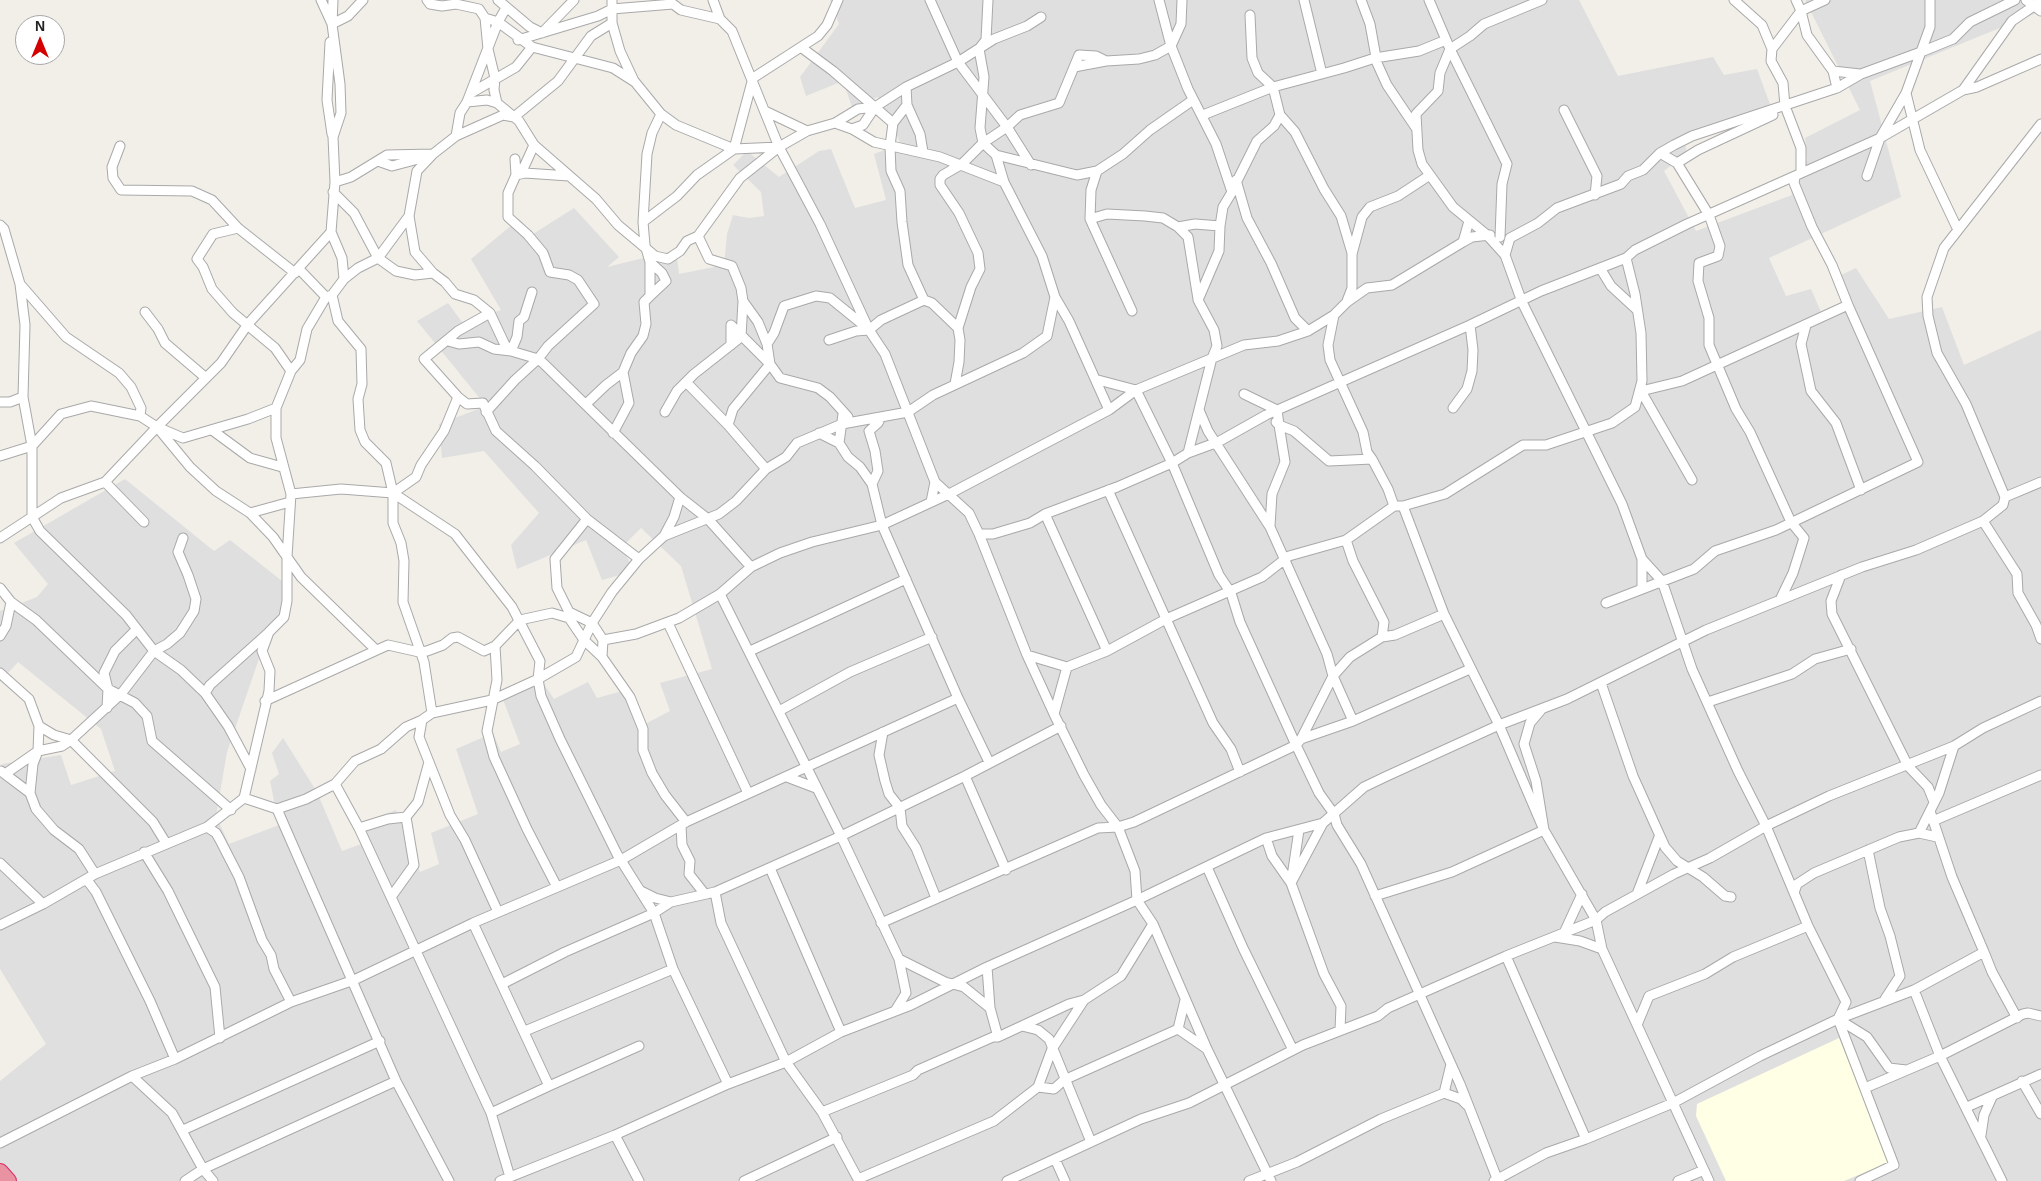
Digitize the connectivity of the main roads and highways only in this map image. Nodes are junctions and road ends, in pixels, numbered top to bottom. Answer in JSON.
{"nodes":[{"id":1,"x":0,"y":1172,"type":"edge"},
{"id":2,"x":8,"y":1181,"type":"edge"}],
"edges":[{"from":1,"to":2,"type":"highway"}]}
